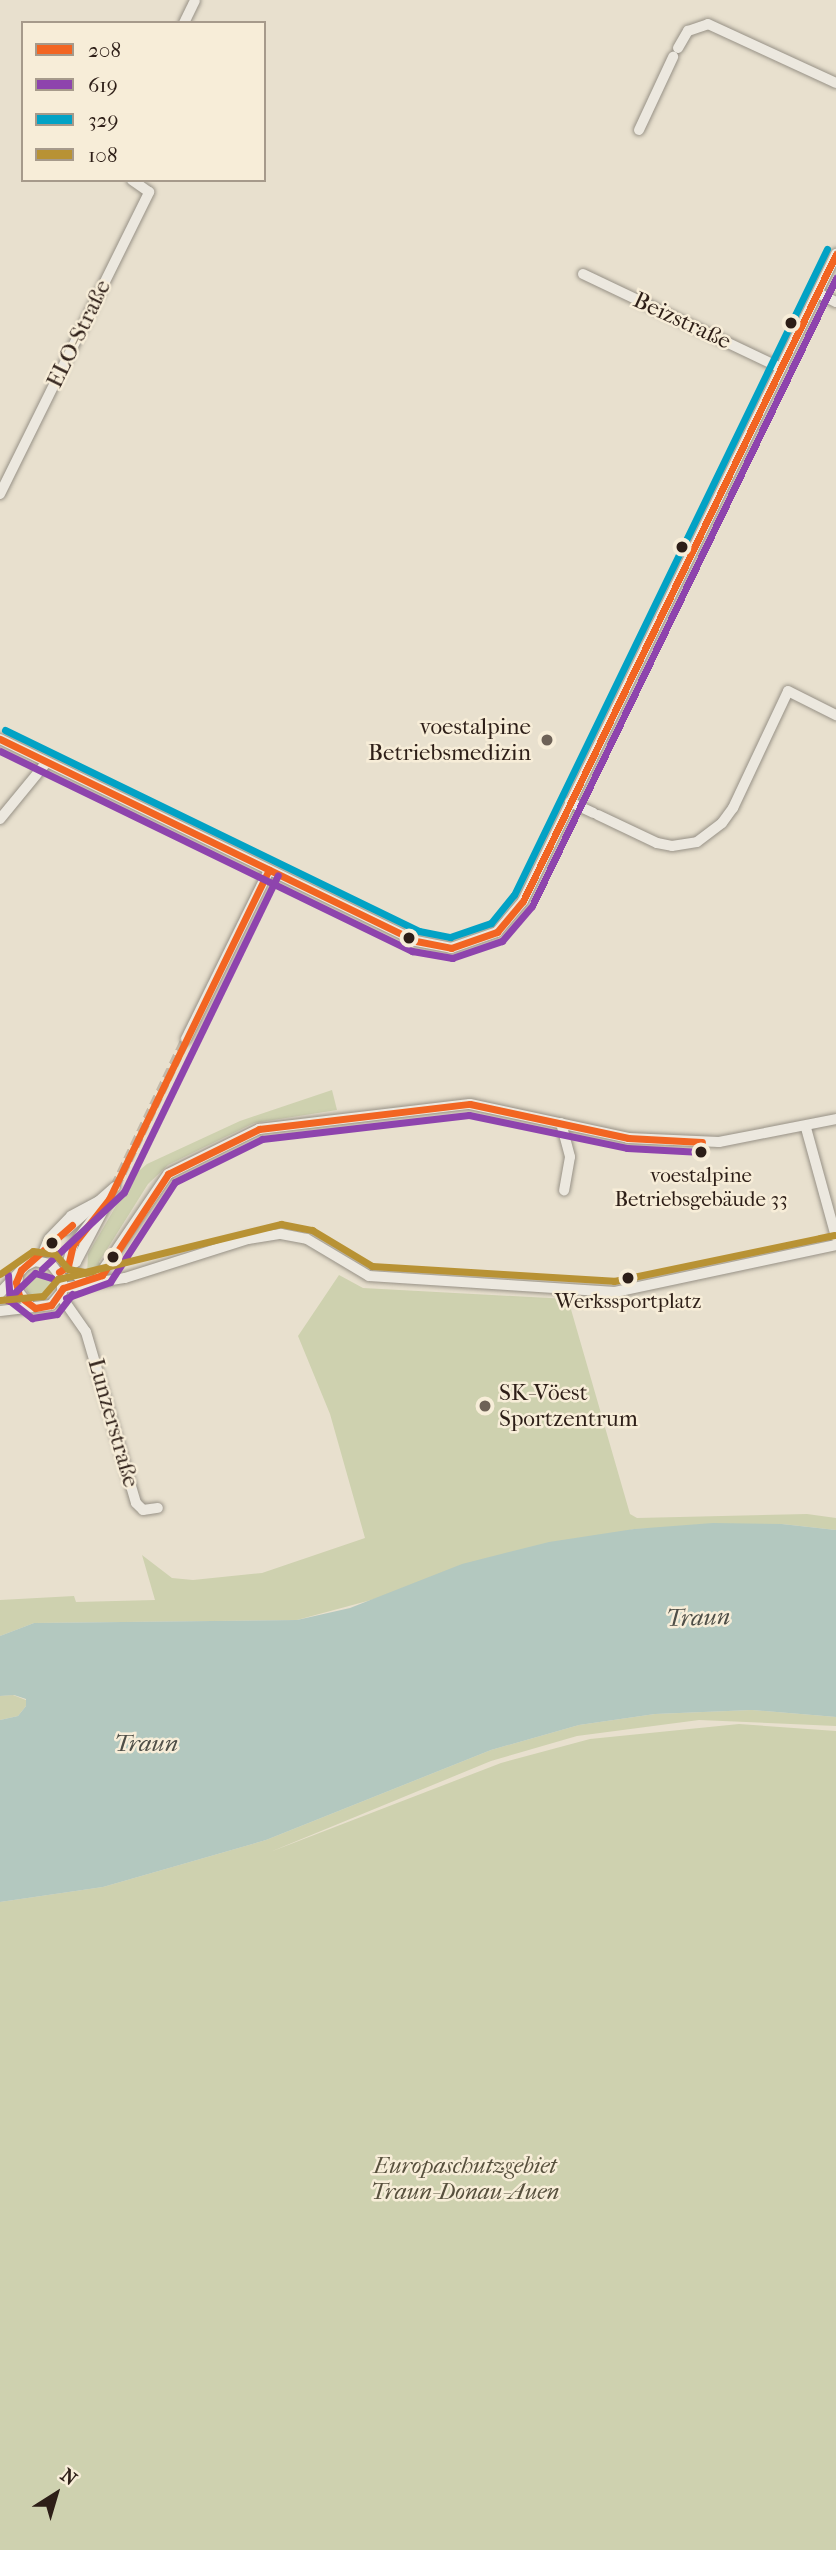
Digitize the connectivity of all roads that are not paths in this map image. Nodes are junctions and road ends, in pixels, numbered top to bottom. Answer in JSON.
{"nodes":[{"id":1,"x":195,"y":0,"type":"edge"},
{"id":2,"x":185,"y":21,"type":"edge"},
{"id":3,"x":836,"y":83,"type":"edge"},
{"id":4,"x":639,"y":130,"type":"dead end"},
{"id":5,"x":135,"y":182,"type":"edge"},
{"id":6,"x":836,"y":254,"type":"edge"},
{"id":7,"x":583,"y":274,"type":"dead end"},
{"id":8,"x":818,"y":293,"type":"junction"},
{"id":9,"x":836,"y":302,"type":"edge"},
{"id":10,"x":781,"y":368,"type":"junction"},
{"id":11,"x":0,"y":494,"type":"edge"},
{"id":12,"x":836,"y":715,"type":"edge"},
{"id":13,"x":0,"y":739,"type":"edge"},
{"id":14,"x":46,"y":763,"type":"junction"},
{"id":15,"x":570,"y":802,"type":"junction"},
{"id":16,"x":0,"y":819,"type":"edge"},
{"id":17,"x":269,"y":870,"type":"junction"},
{"id":18,"x":186,"y":1039,"type":"tunnel mouth"},
{"id":19,"x":836,"y":1119,"type":"edge"},
{"id":20,"x":561,"y":1123,"type":"junction"},
{"id":21,"x":806,"y":1128,"type":"junction"},
{"id":22,"x":564,"y":1190,"type":"dead end"},
{"id":23,"x":105,"y":1200,"type":"junction"},
{"id":24,"x":836,"y":1237,"type":"edge"},
{"id":25,"x":836,"y":1245,"type":"edge"},
{"id":26,"x":44,"y":1251,"type":"junction"},
{"id":27,"x":35,"y":1261,"type":"junction"},
{"id":28,"x":18,"y":1275,"type":"junction"},
{"id":29,"x":96,"y":1280,"type":"junction"},
{"id":30,"x":63,"y":1284,"type":"junction"},
{"id":31,"x":80,"y":1285,"type":"junction"},
{"id":32,"x":0,"y":1293,"type":"edge"},
{"id":33,"x":51,"y":1305,"type":"junction"},
{"id":34,"x":30,"y":1306,"type":"junction"},
{"id":35,"x":0,"y":1311,"type":"edge"},
{"id":36,"x":79,"y":1320,"type":"junction"},
{"id":37,"x":158,"y":1508,"type":"dead end"}],
"edges":[{"from":1,"to":2,"type":"street"},
{"from":3,"to":4,"type":"street"},
{"from":5,"to":11,"type":"street","name":"ELO-Straße"},
{"from":6,"to":8,"type":"street"},
{"from":7,"to":10,"type":"street","name":"Beizstraße"},
{"from":8,"to":9,"type":"street"},
{"from":8,"to":10,"type":"street"},
{"from":10,"to":15,"type":"street"},
{"from":12,"to":15,"type":"street"},
{"from":13,"to":14,"type":"street"},
{"from":14,"to":16,"type":"street"},
{"from":14,"to":17,"type":"street"},
{"from":15,"to":17,"type":"street"},
{"from":17,"to":18,"type":"street"},
{"from":19,"to":21,"type":"street"},
{"from":20,"to":21,"type":"street"},
{"from":20,"to":22,"type":"street"},
{"from":20,"to":29,"type":"street"},
{"from":21,"to":24,"type":"street"},
{"from":23,"to":26,"type":"street"},
{"from":23,"to":26,"type":"street"},
{"from":23,"to":30,"type":"street"},
{"from":23,"to":30,"type":"street"},
{"from":25,"to":29,"type":"street"},
{"from":26,"to":27,"type":"street"},
{"from":27,"to":28,"type":"street"},
{"from":27,"to":30,"type":"street"},
{"from":28,"to":32,"type":"street"},
{"from":28,"to":34,"type":"street"},
{"from":29,"to":31,"type":"street"},
{"from":30,"to":31,"type":"street"},
{"from":30,"to":31,"type":"street"},
{"from":30,"to":33,"type":"street"},
{"from":30,"to":36,"type":"street","name":"Lunzerstraße"},
{"from":33,"to":34,"type":"street"},
{"from":33,"to":36,"type":"street"},
{"from":34,"to":35,"type":"street"},
{"from":36,"to":37,"type":"street","name":"Lunzerstraße"}]}
